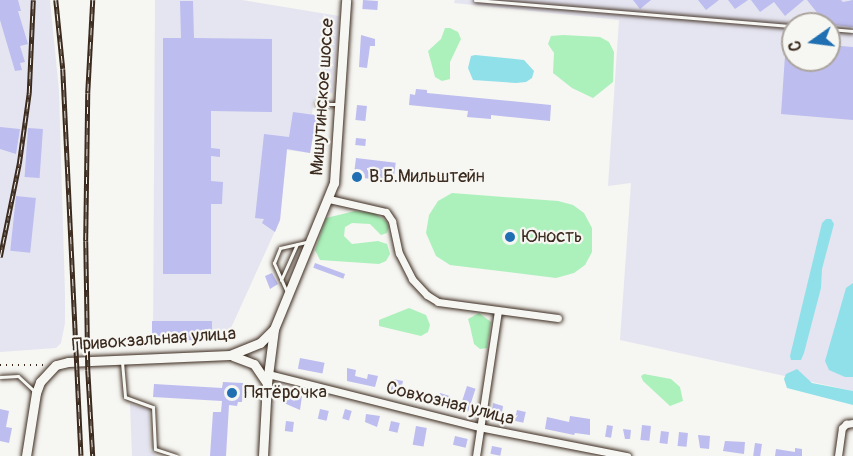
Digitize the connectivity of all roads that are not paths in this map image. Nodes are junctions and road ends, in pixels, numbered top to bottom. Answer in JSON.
{"nodes":[{"id":1,"x":346,"y":0,"type":"edge"},
{"id":2,"x":475,"y":0,"type":"edge"},
{"id":3,"x":781,"y":25,"type":"edge"},
{"id":4,"x":317,"y":104,"type":"dead end"},
{"id":5,"x":340,"y":104,"type":"junction"},
{"id":6,"x":329,"y":199,"type":"junction"},
{"id":7,"x":312,"y":241,"type":"junction"},
{"id":8,"x":297,"y":244,"type":"junction"},
{"id":9,"x":281,"y":280,"type":"junction"},
{"id":10,"x":289,"y":296,"type":"junction"},
{"id":11,"x":498,"y":311,"type":"junction"},
{"id":12,"x":558,"y":318,"type":"dead end"},
{"id":13,"x":274,"y":329,"type":"junction"},
{"id":14,"x":230,"y":355,"type":"junction"},
{"id":15,"x":122,"y":360,"type":"junction"},
{"id":16,"x":0,"y":377,"type":"edge"},
{"id":17,"x":268,"y":378,"type":"junction"},
{"id":18,"x":36,"y":393,"type":"junction"},
{"id":19,"x":853,"y":423,"type":"edge"},
{"id":20,"x":479,"y":427,"type":"junction"},
{"id":21,"x":615,"y":455,"type":"edge"},
{"id":22,"x":26,"y":456,"type":"edge"},
{"id":23,"x":177,"y":456,"type":"edge"},
{"id":24,"x":263,"y":456,"type":"edge"},
{"id":25,"x":476,"y":456,"type":"edge"},
{"id":26,"x":627,"y":456,"type":"edge"},
{"id":27,"x":838,"y":456,"type":"edge"}],
"edges":[{"from":1,"to":5,"type":"main road","name":"Мишутинское шоссе"},
{"from":2,"to":3,"type":"lane"},
{"from":4,"to":5,"type":"lane"},
{"from":5,"to":6,"type":"main road","name":"Мишутинское шоссе"},
{"from":6,"to":7,"type":"main road","name":"Мишутинское шоссе"},
{"from":6,"to":11,"type":"street"},
{"from":7,"to":8,"type":"lane"},
{"from":7,"to":10,"type":"main road","name":"Мишутинское шоссе"},
{"from":8,"to":9,"type":"lane"},
{"from":8,"to":9,"type":"lane"},
{"from":9,"to":10,"type":"lane"},
{"from":10,"to":13,"type":"main road","name":"Мишутинское шоссе"},
{"from":11,"to":12,"type":"street"},
{"from":11,"to":20,"type":"street"},
{"from":13,"to":14,"type":"main road","name":"Привокзальная улица"},
{"from":13,"to":17,"type":"main road"},
{"from":14,"to":15,"type":"main road","name":"Привокзальная улица"},
{"from":14,"to":17,"type":"main road"},
{"from":15,"to":18,"type":"main road","name":"Привокзальная улица"},
{"from":15,"to":23,"type":"lane"},
{"from":16,"to":18,"type":"lane"},
{"from":17,"to":20,"type":"street","name":"Совхозная улица"},
{"from":17,"to":24,"type":"main road"},
{"from":18,"to":22,"type":"main road","name":"Привокзальная улица"},
{"from":19,"to":27,"type":"street"},
{"from":20,"to":21,"type":"street","name":"Совхозная улица"},
{"from":20,"to":25,"type":"street"},
{"from":21,"to":26,"type":"street","name":"Совхозная улица"}]}
